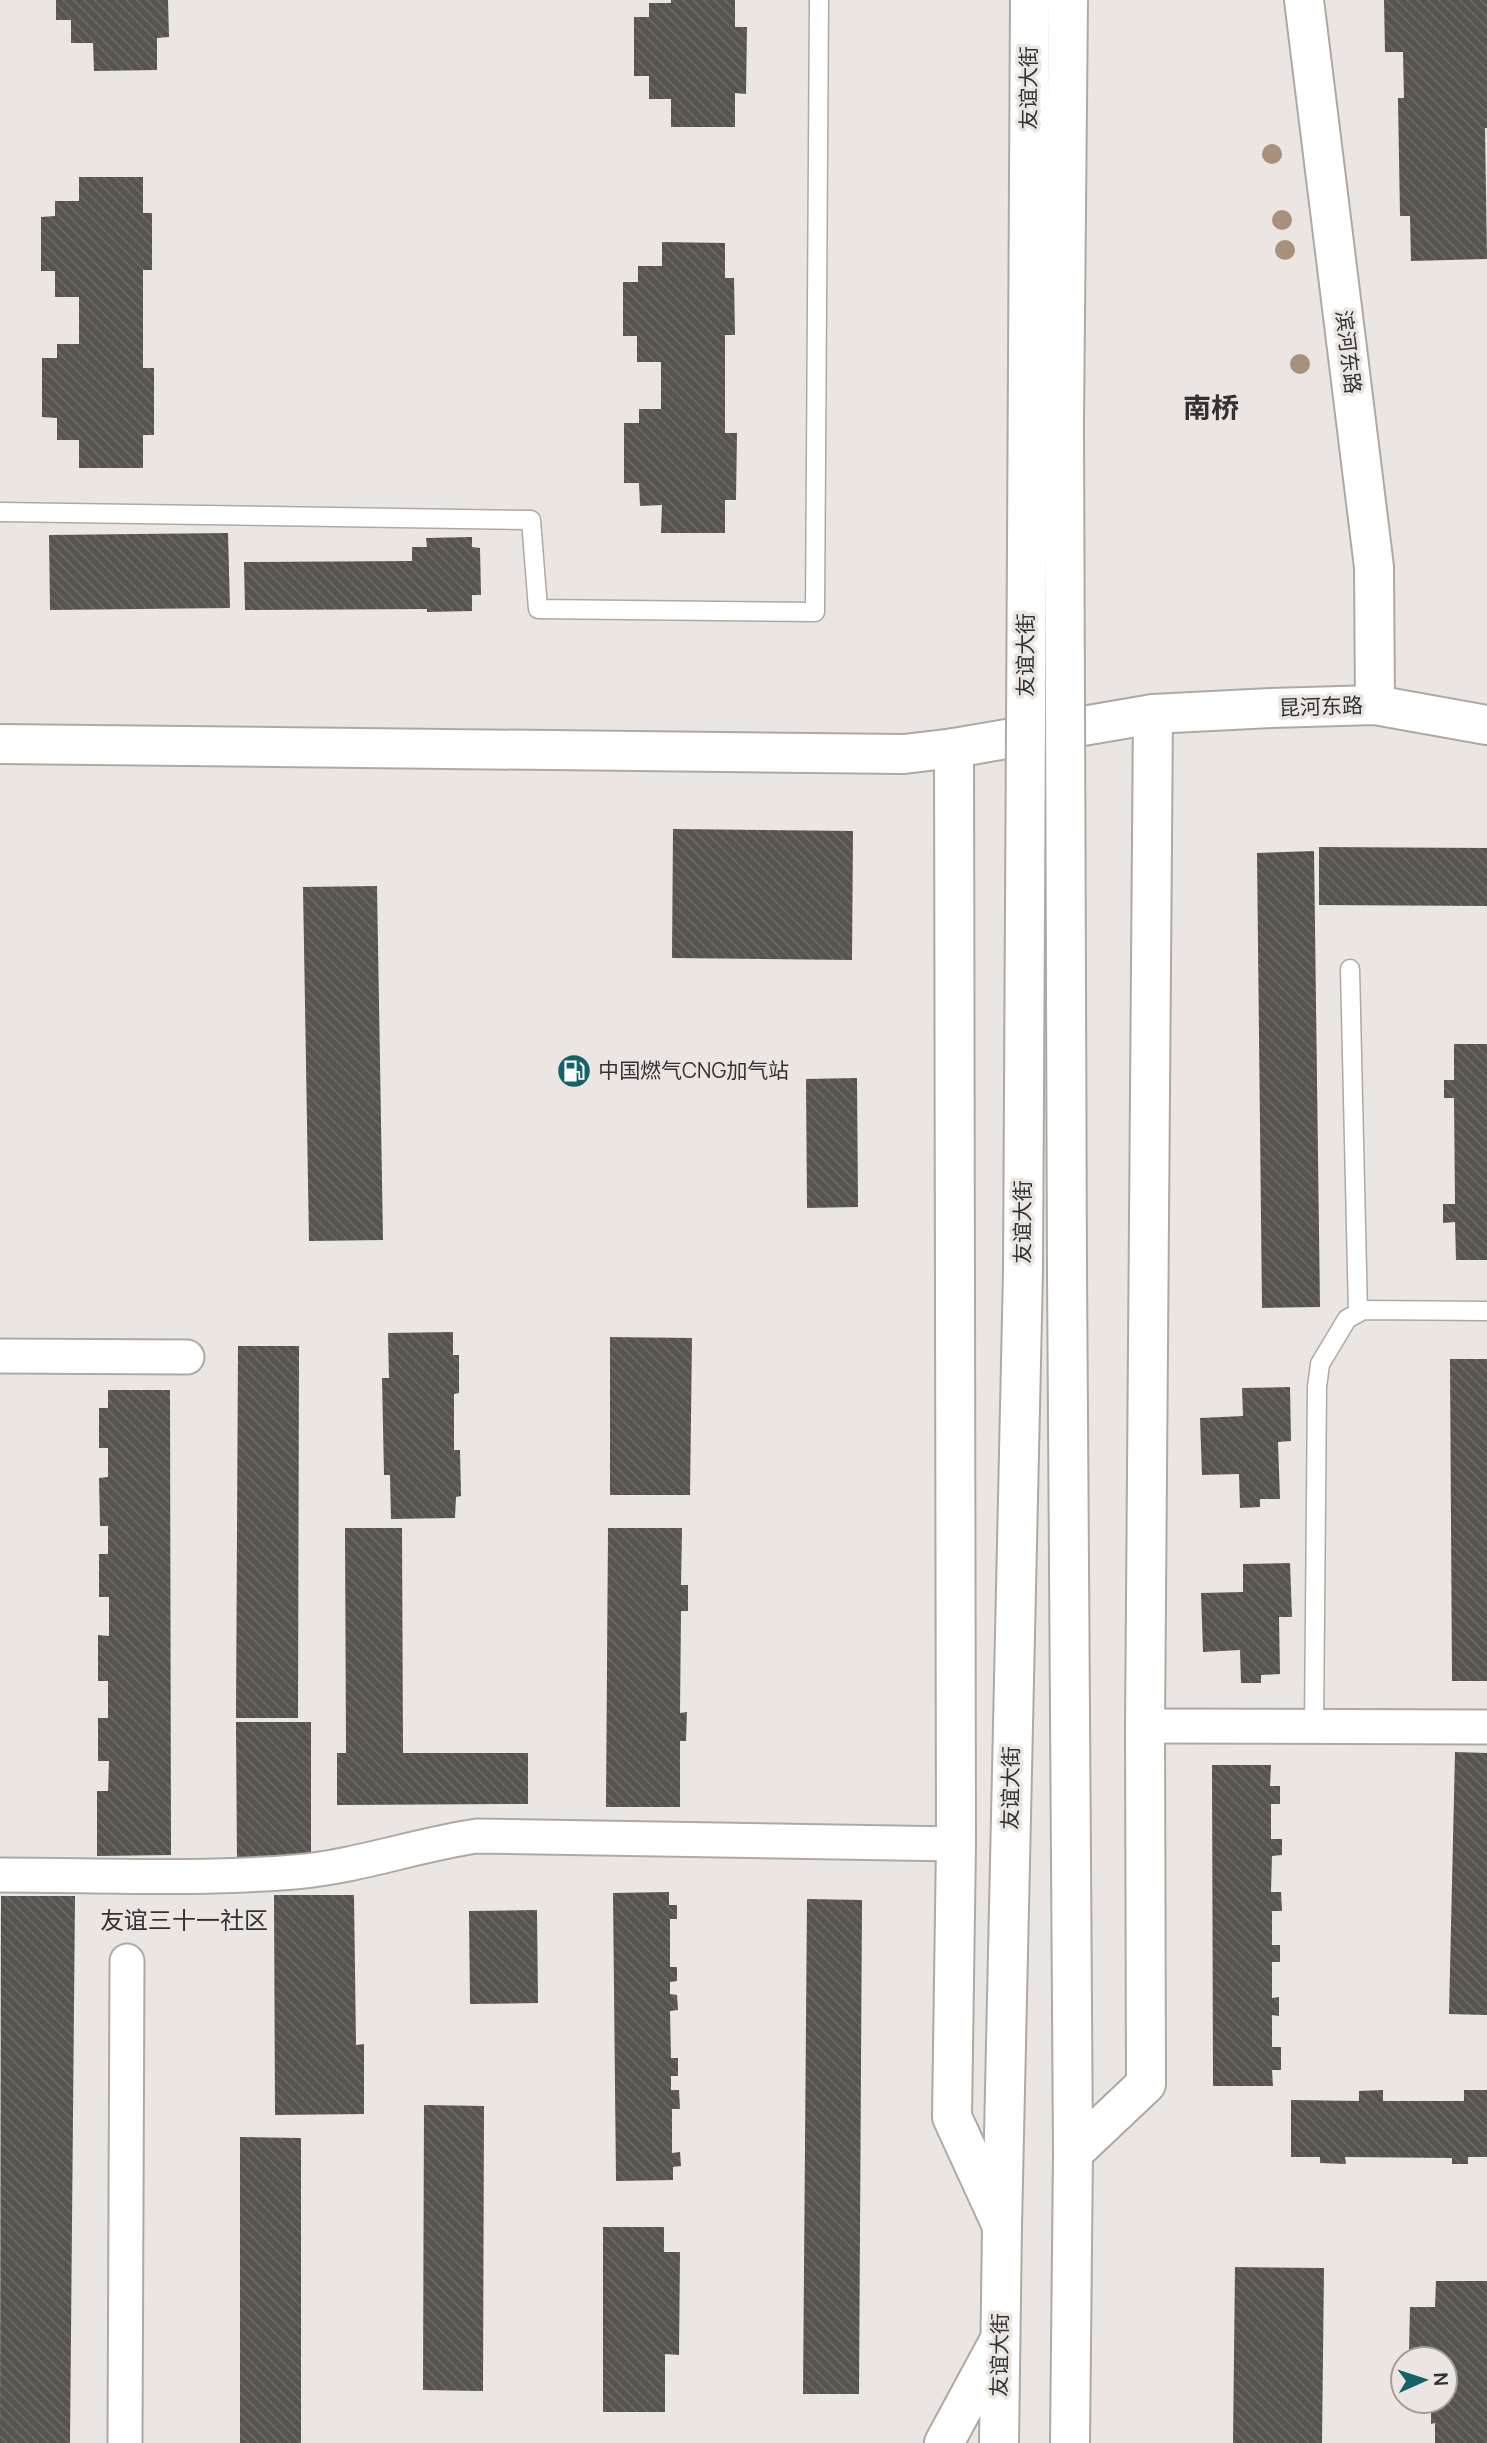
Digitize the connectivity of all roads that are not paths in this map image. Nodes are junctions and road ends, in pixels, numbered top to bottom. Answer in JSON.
{"nodes":[{"id":1,"x":819,"y":0,"type":"edge"},
{"id":2,"x":1030,"y":0,"type":"edge"},
{"id":3,"x":1068,"y":0,"type":"edge"},
{"id":4,"x":1304,"y":0,"type":"edge"},
{"id":5,"x":0,"y":512,"type":"edge"},
{"id":6,"x":1375,"y":705,"type":"junction"},
{"id":7,"x":1153,"y":714,"type":"junction"},
{"id":8,"x":1487,"y":725,"type":"edge"},
{"id":9,"x":0,"y":744,"type":"edge"},
{"id":10,"x":954,"y":748,"type":"junction"},
{"id":11,"x":1350,"y":969,"type":"dead end"},
{"id":12,"x":1487,"y":1311,"type":"edge"},
{"id":13,"x":1357,"y":1313,"type":"junction"},
{"id":14,"x":0,"y":1356,"type":"edge"},
{"id":15,"x":187,"y":1357,"type":"dead end"},
{"id":16,"x":1145,"y":1726,"type":"junction"},
{"id":17,"x":1314,"y":1727,"type":"junction"},
{"id":18,"x":1487,"y":1727,"type":"edge"},
{"id":19,"x":956,"y":1844,"type":"junction"},
{"id":20,"x":0,"y":1875,"type":"edge"},
{"id":21,"x":127,"y":1961,"type":"dead end"},
{"id":22,"x":1073,"y":2153,"type":"junction"},
{"id":23,"x":1002,"y":2226,"type":"junction"},
{"id":24,"x":1000,"y":2338,"type":"junction"},
{"id":25,"x":125,"y":2443,"type":"edge"},
{"id":26,"x":944,"y":2443,"type":"edge"},
{"id":27,"x":999,"y":2443,"type":"edge"},
{"id":28,"x":1070,"y":2443,"type":"edge"}],
"edges":[{"from":1,"to":5,"type":"lane"},
{"from":2,"to":23,"type":"street","name":"友谊大街","bridge":true},
{"from":3,"to":22,"type":"street","name":"友谊大街","bridge":true},
{"from":4,"to":6,"type":"street","name":"滨河东路"},
{"from":6,"to":7,"type":"street","name":"昆河东路"},
{"from":6,"to":8,"type":"street","name":"昆河东路"},
{"from":7,"to":10,"type":"street","name":"昆河东路"},
{"from":7,"to":16,"type":"street"},
{"from":9,"to":10,"type":"street","name":"昆河东路"},
{"from":10,"to":19,"type":"street"},
{"from":11,"to":13,"type":"lane"},
{"from":12,"to":13,"type":"lane"},
{"from":13,"to":17,"type":"lane"},
{"from":14,"to":15,"type":"street"},
{"from":16,"to":17,"type":"street"},
{"from":16,"to":22,"type":"street"},
{"from":17,"to":18,"type":"street"},
{"from":19,"to":20,"type":"street"},
{"from":19,"to":23,"type":"street"},
{"from":21,"to":25,"type":"street"},
{"from":22,"to":28,"type":"street","name":"友谊大街"},
{"from":23,"to":24,"type":"street","name":"友谊大街"},
{"from":24,"to":26,"type":"street"},
{"from":24,"to":27,"type":"street","name":"友谊大街"}]}
